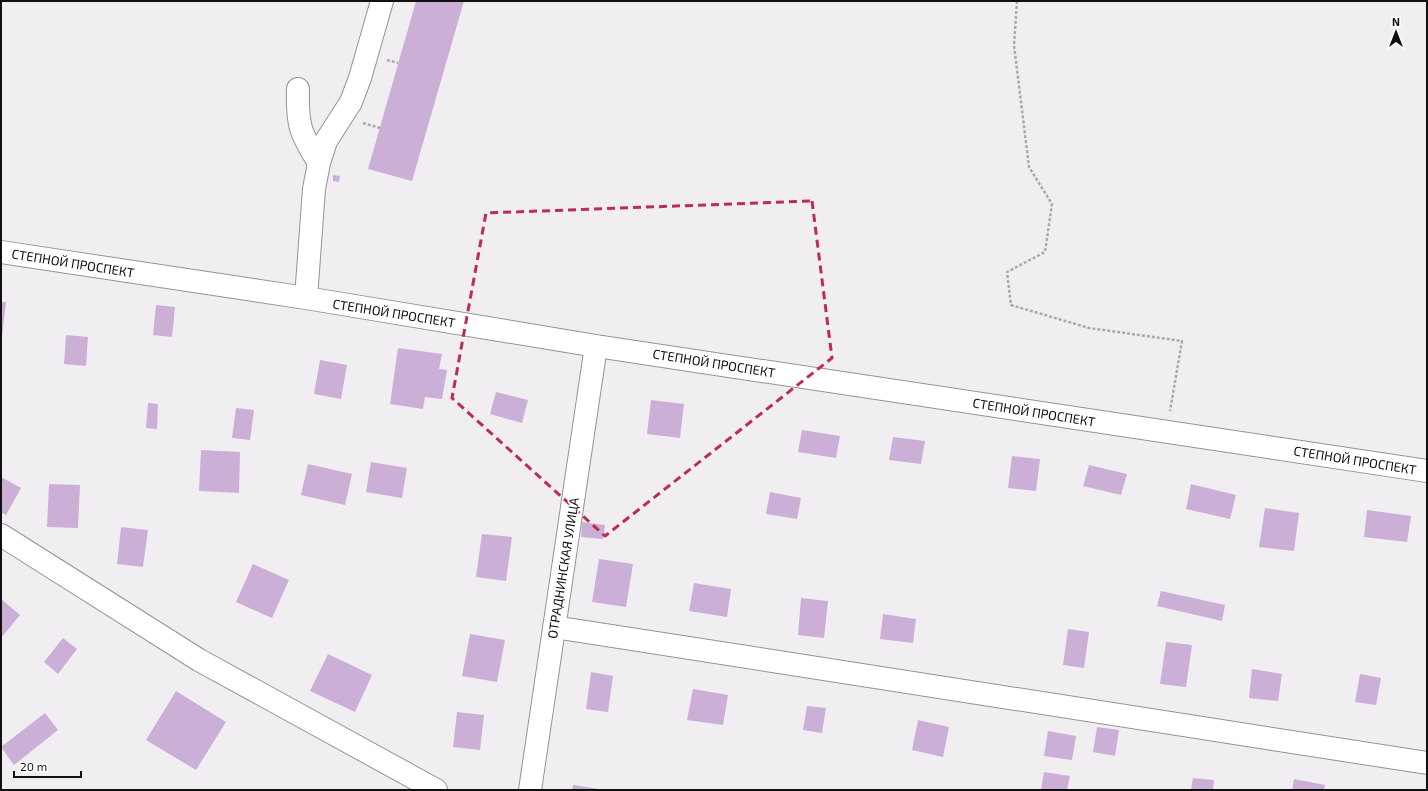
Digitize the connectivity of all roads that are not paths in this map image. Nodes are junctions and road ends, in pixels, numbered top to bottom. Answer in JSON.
{"nodes":[{"id":1,"x":382,"y":1,"type":"edge"},
{"id":2,"x":298,"y":89,"type":"dead end"},
{"id":3,"x":319,"y":163,"type":"junction"},
{"id":4,"x":1,"y":252,"type":"edge"},
{"id":5,"x":306,"y":298,"type":"junction"},
{"id":6,"x":596,"y":346,"type":"junction"},
{"id":7,"x":1427,"y":471,"type":"edge"},
{"id":8,"x":1,"y":534,"type":"edge"},
{"id":9,"x":554,"y":627,"type":"junction"},
{"id":10,"x":1427,"y":763,"type":"edge"},
{"id":11,"x":436,"y":790,"type":"edge"},
{"id":12,"x":530,"y":790,"type":"edge"}],
"edges":[{"from":1,"to":3,"type":"street"},
{"from":2,"to":3,"type":"street"},
{"from":3,"to":5,"type":"street"},
{"from":4,"to":5,"type":"street","name":"СТЕПНОЙ ПРОСПЕКТ"},
{"from":5,"to":6,"type":"street","name":"СТЕПНОЙ ПРОСПЕКТ"},
{"from":6,"to":7,"type":"street","name":"СТЕПНОЙ ПРОСПЕКТ"},
{"from":6,"to":9,"type":"street","name":"ОТРАДНИНСКАЯ УЛИЦА"},
{"from":8,"to":11,"type":"street"},
{"from":9,"to":10,"type":"street"},
{"from":9,"to":12,"type":"street","name":"ОТРАДНИНСКАЯ УЛИЦА"}]}
